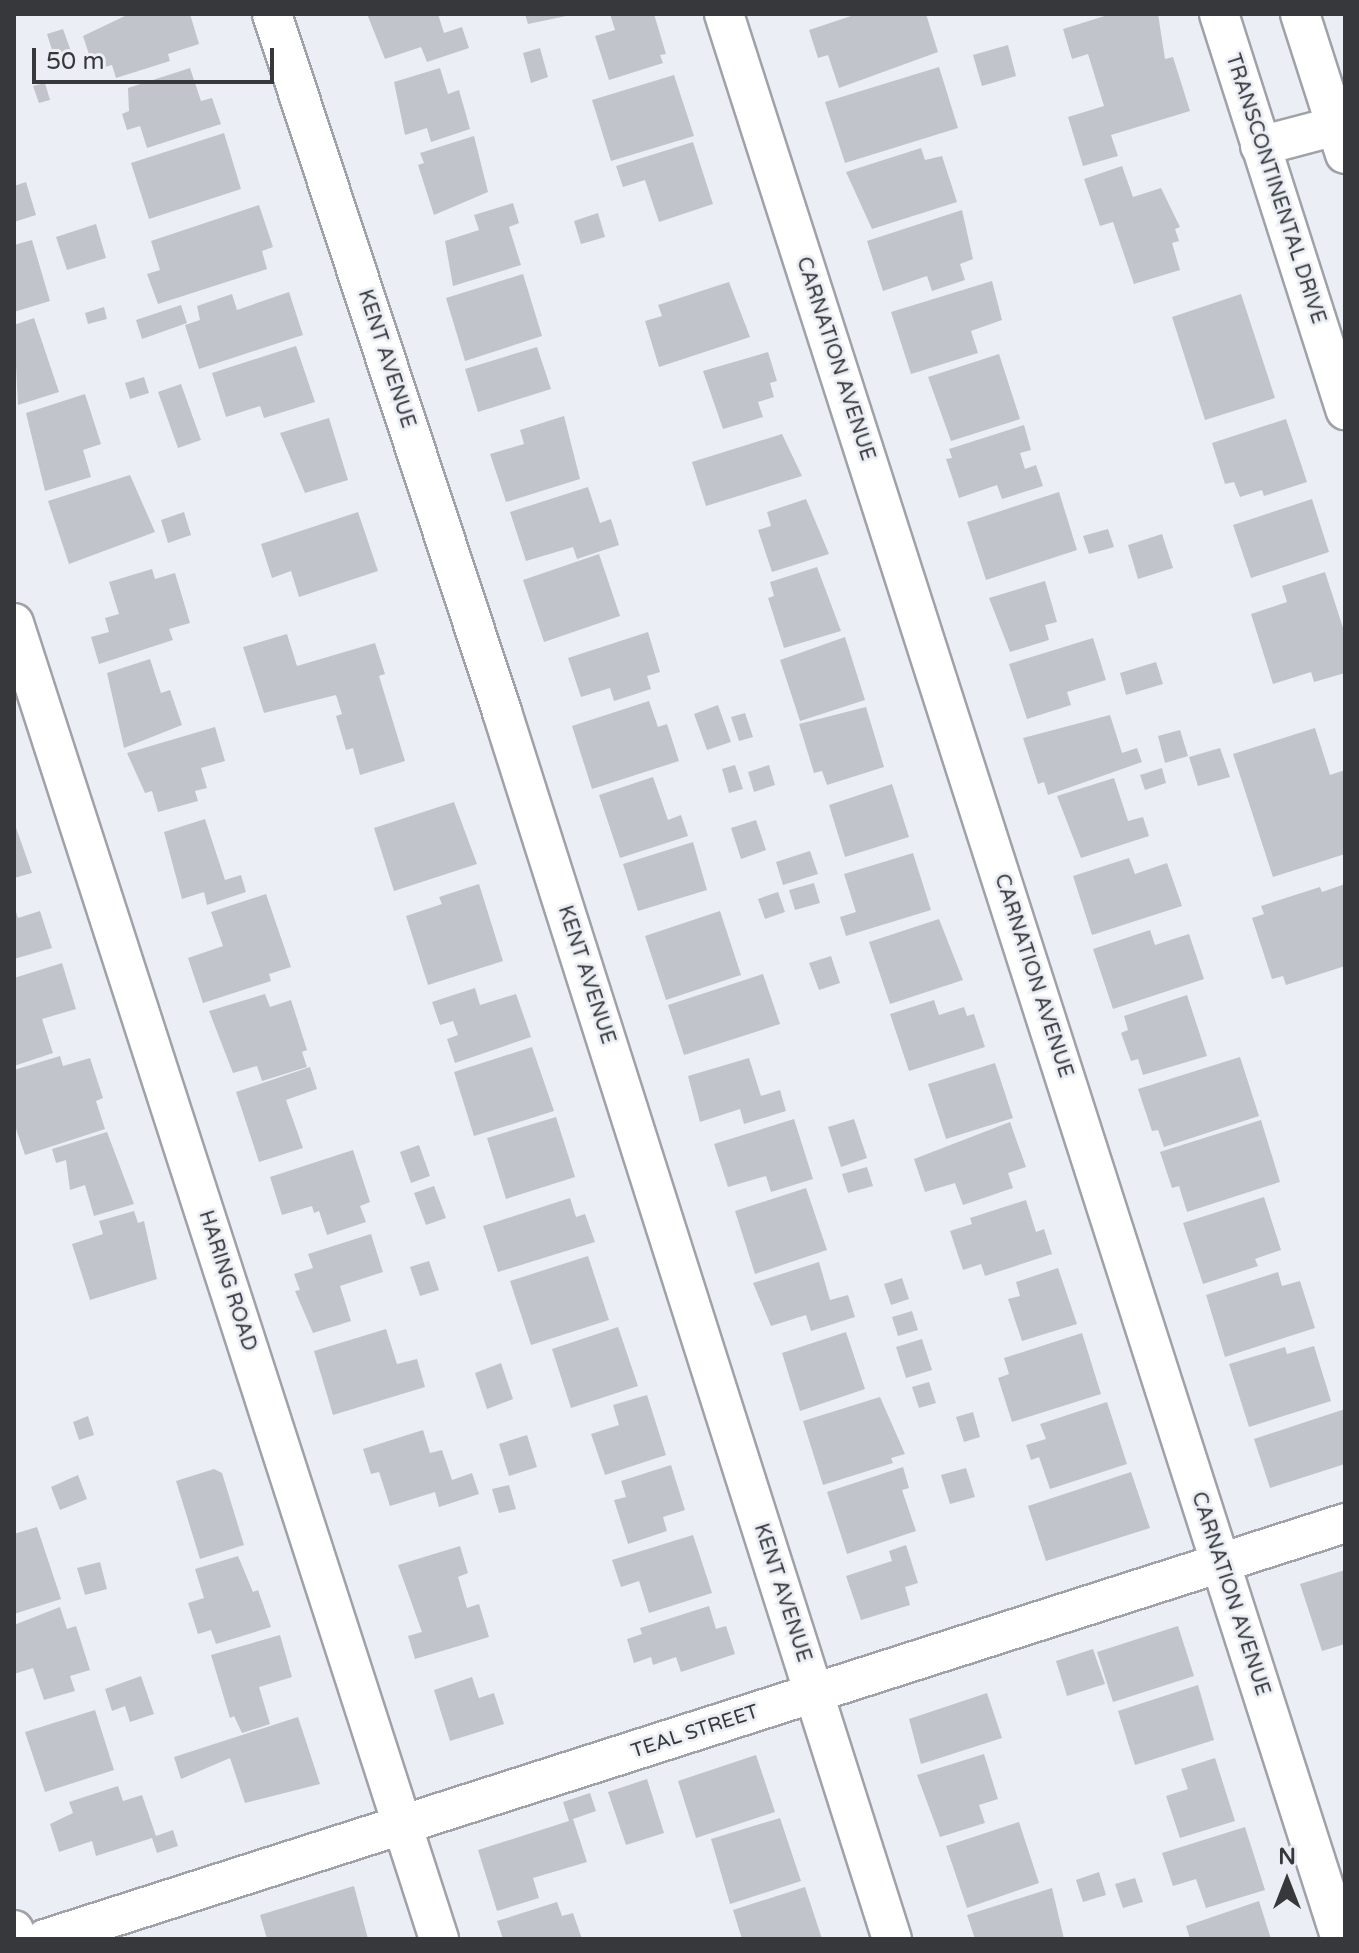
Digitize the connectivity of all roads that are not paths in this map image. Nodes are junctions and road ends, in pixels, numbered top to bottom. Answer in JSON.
{"nodes":[{"id":1,"x":272,"y":14,"type":"edge"},
{"id":2,"x":724,"y":14,"type":"edge"},
{"id":3,"x":1219,"y":14,"type":"edge"},
{"id":4,"x":1300,"y":14,"type":"edge"},
{"id":5,"x":1340,"y":140,"type":"edge"},
{"id":6,"x":1260,"y":146,"type":"junction"},
{"id":7,"x":1333,"y":330,"type":"edge"},
{"id":8,"x":1345,"y":410,"type":"edge"},
{"id":9,"x":14,"y":623,"type":"edge"},
{"id":10,"x":1345,"y":1523,"type":"edge"},
{"id":11,"x":1221,"y":1565,"type":"junction"},
{"id":12,"x":814,"y":1694,"type":"junction"},
{"id":13,"x":403,"y":1825,"type":"junction"},
{"id":14,"x":14,"y":1930,"type":"edge"},
{"id":15,"x":17,"y":1939,"type":"edge"},
{"id":16,"x":45,"y":1939,"type":"edge"},
{"id":17,"x":439,"y":1939,"type":"edge"},
{"id":18,"x":892,"y":1939,"type":"edge"},
{"id":19,"x":1341,"y":1939,"type":"edge"}],
"edges":[{"from":1,"to":12,"type":"street","name":"KENT AVENUE"},
{"from":2,"to":11,"type":"street","name":"CARNATION AVENUE"},
{"from":3,"to":6,"type":"street","name":"TRANSCONTINENTAL DRIVE"},
{"from":4,"to":5,"type":"street"},
{"from":5,"to":6,"type":"street"},
{"from":6,"to":7,"type":"street","name":"TRANSCONTINENTAL DRIVE"},
{"from":7,"to":8,"type":"street","name":"TRANSCONTINENTAL DRIVE"},
{"from":9,"to":13,"type":"street","name":"HARING ROAD"},
{"from":10,"to":11,"type":"street","name":"TEAL STREET"},
{"from":11,"to":12,"type":"street","name":"TEAL STREET"},
{"from":11,"to":19,"type":"street","name":"CARNATION AVENUE"},
{"from":12,"to":13,"type":"street","name":"TEAL STREET"},
{"from":12,"to":18,"type":"street","name":"KENT AVENUE"},
{"from":13,"to":16,"type":"street","name":"TEAL STREET"},
{"from":13,"to":17,"type":"street","name":"HARING ROAD"},
{"from":14,"to":15,"type":"street"}]}
